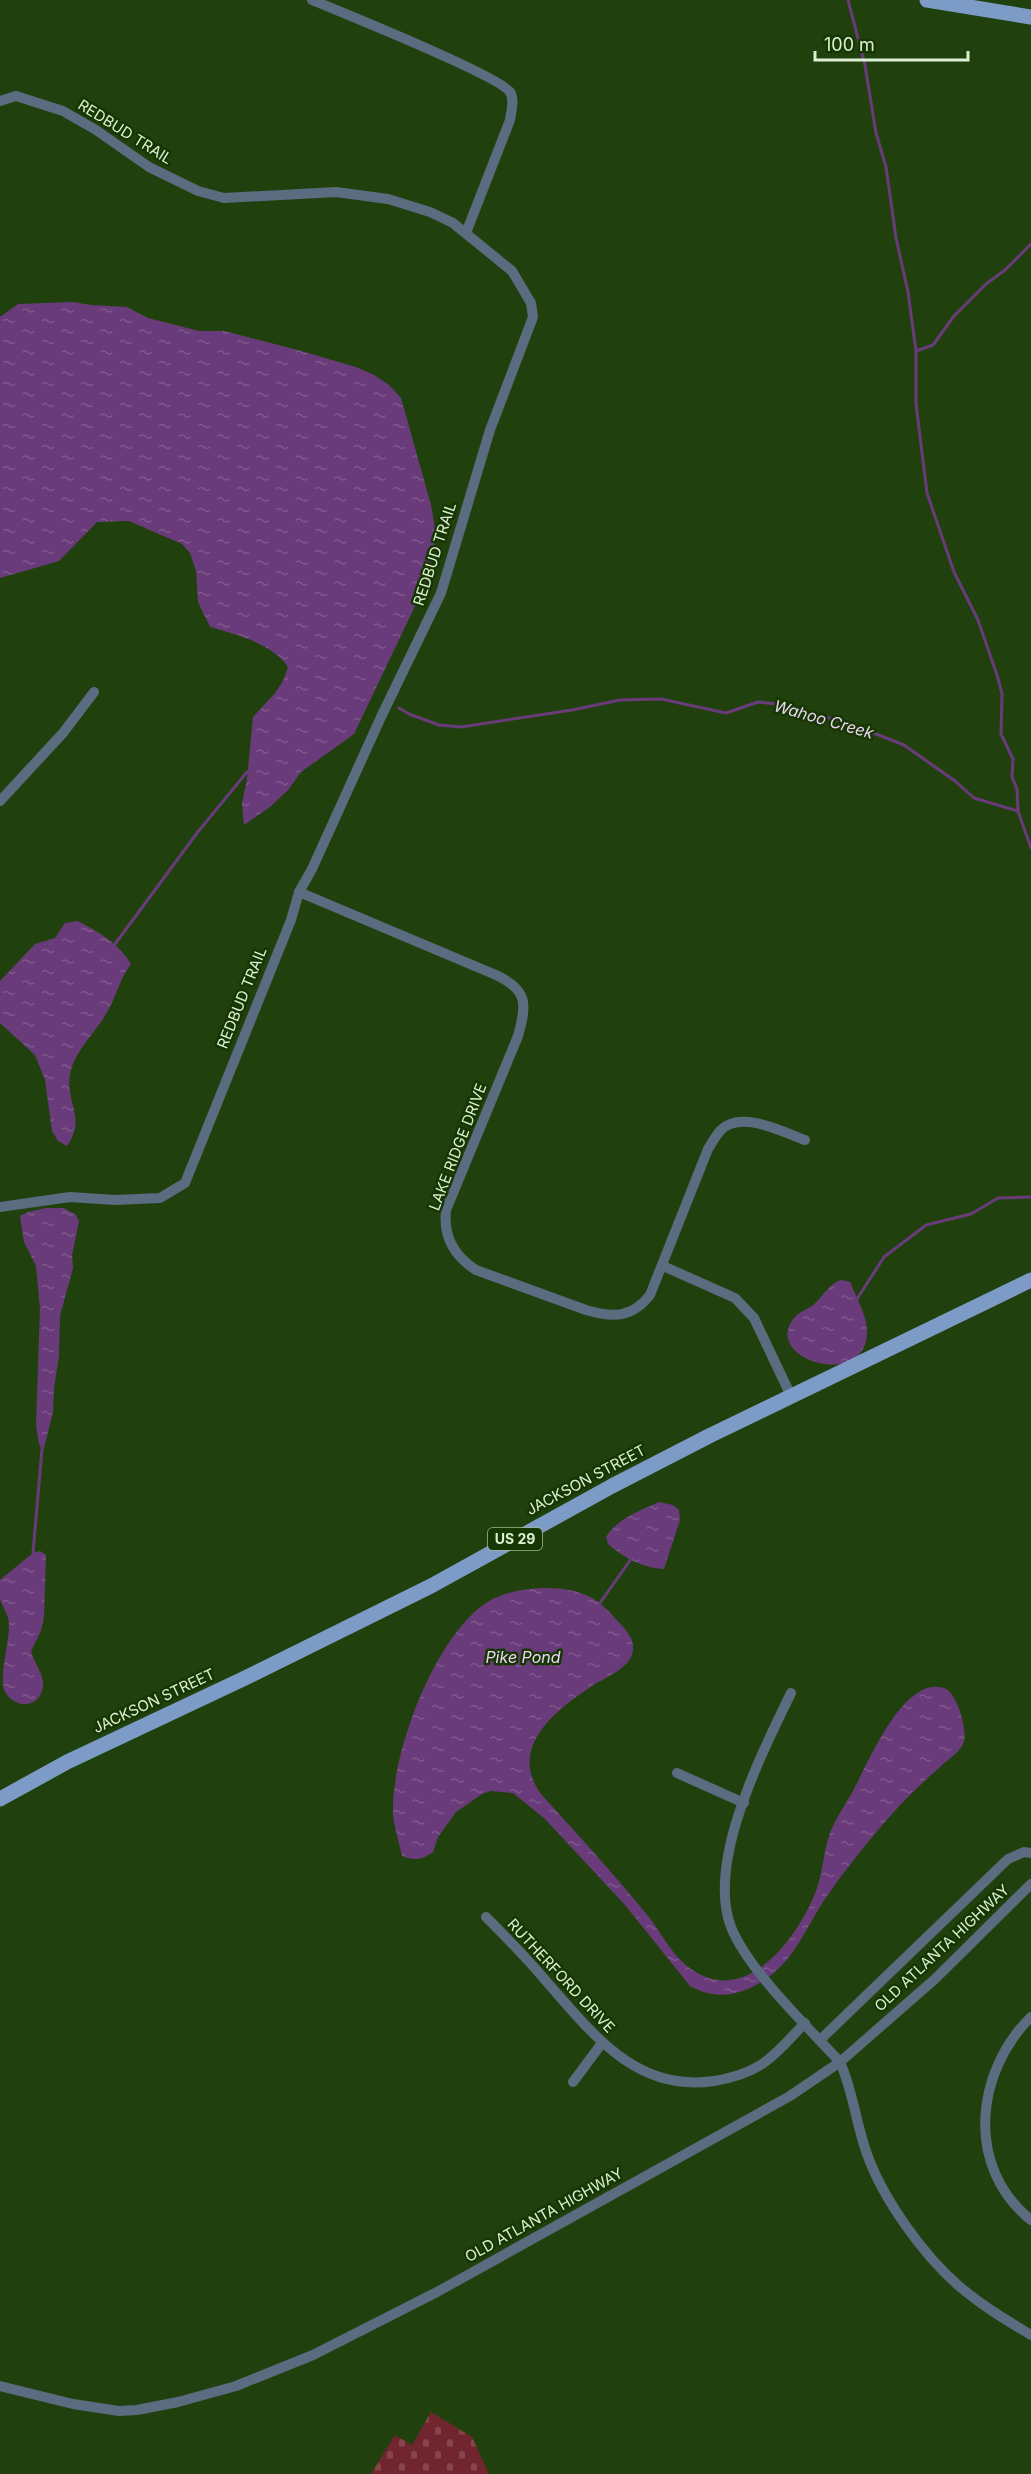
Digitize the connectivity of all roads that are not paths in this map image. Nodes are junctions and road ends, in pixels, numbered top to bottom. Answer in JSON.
{"nodes":[{"id":1,"x":312,"y":0,"type":"edge"},
{"id":2,"x":927,"y":0,"type":"edge"},
{"id":3,"x":1031,"y":17,"type":"edge"},
{"id":4,"x":0,"y":101,"type":"edge"},
{"id":5,"x":466,"y":232,"type":"junction"},
{"id":6,"x":94,"y":692,"type":"dead end"},
{"id":7,"x":0,"y":801,"type":"edge"},
{"id":8,"x":299,"y":892,"type":"junction"},
{"id":9,"x":805,"y":1140,"type":"dead end"},
{"id":10,"x":0,"y":1207,"type":"edge"},
{"id":11,"x":663,"y":1266,"type":"junction"},
{"id":12,"x":1031,"y":1280,"type":"edge"},
{"id":13,"x":792,"y":1398,"type":"junction"},
{"id":14,"x":790,"y":1693,"type":"dead end"},
{"id":15,"x":677,"y":1773,"type":"dead end"},
{"id":16,"x":0,"y":1798,"type":"edge"},
{"id":17,"x":744,"y":1803,"type":"junction"},
{"id":18,"x":1031,"y":1853,"type":"edge"},
{"id":19,"x":1031,"y":1884,"type":"edge"},
{"id":20,"x":486,"y":1917,"type":"dead end"},
{"id":21,"x":1031,"y":2017,"type":"edge"},
{"id":22,"x":805,"y":2024,"type":"junction"},
{"id":23,"x":820,"y":2040,"type":"junction"},
{"id":24,"x":602,"y":2043,"type":"junction"},
{"id":25,"x":840,"y":2062,"type":"junction"},
{"id":26,"x":573,"y":2082,"type":"dead end"},
{"id":27,"x":1031,"y":2220,"type":"edge"},
{"id":28,"x":1031,"y":2335,"type":"edge"},
{"id":29,"x":0,"y":2386,"type":"edge"}],
"edges":[{"from":1,"to":5,"type":"street"},
{"from":2,"to":3,"type":"main road"},
{"from":4,"to":5,"type":"street","name":"REDBUD TRAIL"},
{"from":5,"to":8,"type":"street","name":"REDBUD TRAIL"},
{"from":6,"to":7,"type":"street"},
{"from":8,"to":10,"type":"street","name":"REDBUD TRAIL"},
{"from":8,"to":11,"type":"street","name":"LAKE RIDGE DRIVE"},
{"from":9,"to":11,"type":"street","name":"LAKE RIDGE DRIVE"},
{"from":11,"to":13,"type":"street"},
{"from":12,"to":13,"type":"main road","name":"JACKSON STREET","number":"US 29"},
{"from":13,"to":16,"type":"main road","name":"JACKSON STREET","number":"US 29"},
{"from":14,"to":17,"type":"street"},
{"from":15,"to":17,"type":"street"},
{"from":17,"to":22,"type":"street"},
{"from":18,"to":23,"type":"street"},
{"from":19,"to":25,"type":"street","name":"OLD ATLANTA HIGHWAY"},
{"from":20,"to":24,"type":"street","name":"RUTHERFORD DRIVE"},
{"from":21,"to":27,"type":"street"},
{"from":22,"to":23,"type":"street"},
{"from":22,"to":24,"type":"street","name":"RUTHERFORD DRIVE"},
{"from":23,"to":25,"type":"street"},
{"from":24,"to":26,"type":"street"},
{"from":25,"to":28,"type":"street"},
{"from":25,"to":29,"type":"street","name":"OLD ATLANTA HIGHWAY"}]}
